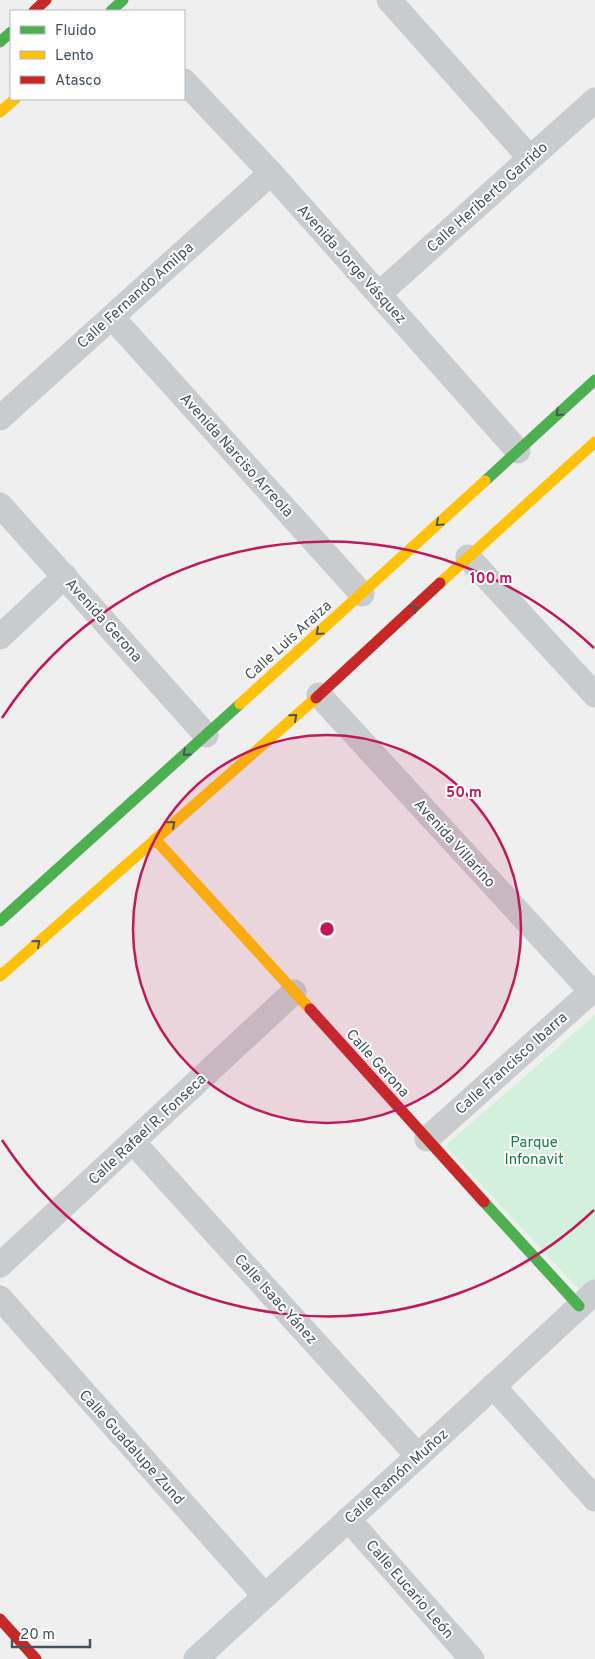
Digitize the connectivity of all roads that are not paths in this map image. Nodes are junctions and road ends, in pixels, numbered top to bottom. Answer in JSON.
{"nodes":[{"id":1,"x":46,"y":0,"type":"edge"},
{"id":2,"x":389,"y":0,"type":"edge"},
{"id":3,"x":35,"y":10,"type":"edge"},
{"id":4,"x":10,"y":33,"type":"edge"},
{"id":5,"x":0,"y":42,"type":"edge"},
{"id":6,"x":185,"y":81,"type":"edge"},
{"id":7,"x":14,"y":100,"type":"edge"},
{"id":8,"x":595,"y":100,"type":"edge"},
{"id":9,"x":0,"y":112,"type":"edge"},
{"id":10,"x":530,"y":158,"type":"junction"},
{"id":11,"x":270,"y":173,"type":"junction"},
{"id":12,"x":379,"y":294,"type":"junction"},
{"id":13,"x":112,"y":317,"type":"junction"},
{"id":14,"x":595,"y":380,"type":"edge"},
{"id":15,"x":0,"y":418,"type":"edge"},
{"id":16,"x":595,"y":442,"type":"edge"},
{"id":17,"x":518,"y":451,"type":"junction"},
{"id":18,"x":0,"y":505,"type":"edge"},
{"id":19,"x":468,"y":557,"type":"junction"},
{"id":20,"x":65,"y":576,"type":"junction"},
{"id":21,"x":362,"y":594,"type":"junction"},
{"id":22,"x":0,"y":637,"type":"edge"},
{"id":23,"x":319,"y":695,"type":"junction"},
{"id":24,"x":595,"y":695,"type":"edge"},
{"id":25,"x":206,"y":735,"type":"junction"},
{"id":26,"x":155,"y":839,"type":"junction"},
{"id":27,"x":0,"y":921,"type":"edge"},
{"id":28,"x":0,"y":976,"type":"edge"},
{"id":29,"x":593,"y":989,"type":"edge"},
{"id":30,"x":294,"y":992,"type":"junction"},
{"id":31,"x":427,"y":1139,"type":"junction"},
{"id":32,"x":133,"y":1142,"type":"junction"},
{"id":33,"x":0,"y":1265,"type":"edge"},
{"id":34,"x":0,"y":1298,"type":"edge"},
{"id":35,"x":587,"y":1299,"type":"edge"},
{"id":36,"x":493,"y":1386,"type":"junction"},
{"id":37,"x":418,"y":1456,"type":"junction"},
{"id":38,"x":595,"y":1499,"type":"edge"},
{"id":39,"x":348,"y":1519,"type":"junction"},
{"id":40,"x":265,"y":1596,"type":"junction"},
{"id":41,"x":0,"y":1619,"type":"edge"},
{"id":42,"x":36,"y":1659,"type":"edge"},
{"id":43,"x":196,"y":1659,"type":"edge"},
{"id":44,"x":472,"y":1659,"type":"edge"}],
"edges":[{"from":1,"to":3,"type":"street"},
{"from":2,"to":10,"type":"street"},
{"from":4,"to":5,"type":"street"},
{"from":6,"to":11,"type":"street","name":"Avenida Jorge Vásquez"},
{"from":7,"to":9,"type":"street"},
{"from":8,"to":10,"type":"street","name":"Calle Heriberto Garrido"},
{"from":10,"to":12,"type":"street","name":"Calle Heriberto Garrido"},
{"from":11,"to":12,"type":"street","name":"Avenida Jorge Vásquez"},
{"from":11,"to":13,"type":"street","name":"Calle Fernando Amilpa"},
{"from":12,"to":17,"type":"street","name":"Avenida Jorge Vásquez"},
{"from":13,"to":15,"type":"street","name":"Calle Fernando Amilpa"},
{"from":13,"to":21,"type":"street","name":"Avenida Narciso Arreola"},
{"from":14,"to":17,"type":"street","name":"Calle Luis Araiza","one_way":true},
{"from":16,"to":19,"type":"street"},
{"from":17,"to":21,"type":"street","name":"Calle Luis Araiza","one_way":true},
{"from":18,"to":20,"type":"street","name":"Avenida Gerona"},
{"from":23,"to":19,"type":"street","one_way":true},
{"from":19,"to":24,"type":"street"},
{"from":20,"to":22,"type":"street"},
{"from":20,"to":25,"type":"street","name":"Avenida Gerona"},
{"from":21,"to":25,"type":"street","name":"Calle Luis Araiza","one_way":true},
{"from":26,"to":23,"type":"street","one_way":true},
{"from":23,"to":29,"type":"street","name":"Avenida Villarino"},
{"from":25,"to":27,"type":"street","name":"Calle Luis Araiza","one_way":true},
{"from":28,"to":26,"type":"street","one_way":true},
{"from":26,"to":30,"type":"street","name":"Calle Gerona"},
{"from":29,"to":31,"type":"street","name":"Calle Francisco Ibarra"},
{"from":30,"to":31,"type":"street","name":"Calle Gerona"},
{"from":30,"to":32,"type":"street","name":"Calle Rafael R. Fonseca"},
{"from":31,"to":35,"type":"street","name":"Calle Gerona"},
{"from":32,"to":33,"type":"street","name":"Calle Rafael R. Fonseca"},
{"from":32,"to":37,"type":"street","name":"Calle Isaac Yánez"},
{"from":34,"to":40,"type":"street","name":"Calle Guadalupe Zund"},
{"from":35,"to":36,"type":"street","name":"Calle Ramón Muñoz"},
{"from":36,"to":37,"type":"street","name":"Calle Ramón Muñoz"},
{"from":36,"to":38,"type":"street"},
{"from":37,"to":39,"type":"street","name":"Calle Ramón Muñoz"},
{"from":39,"to":40,"type":"street","name":"Calle Ramón Muñoz"},
{"from":39,"to":44,"type":"street","name":"Calle Eucario León"},
{"from":40,"to":43,"type":"street","name":"Calle Ramón Muñoz"},
{"from":41,"to":42,"type":"street"}]}
